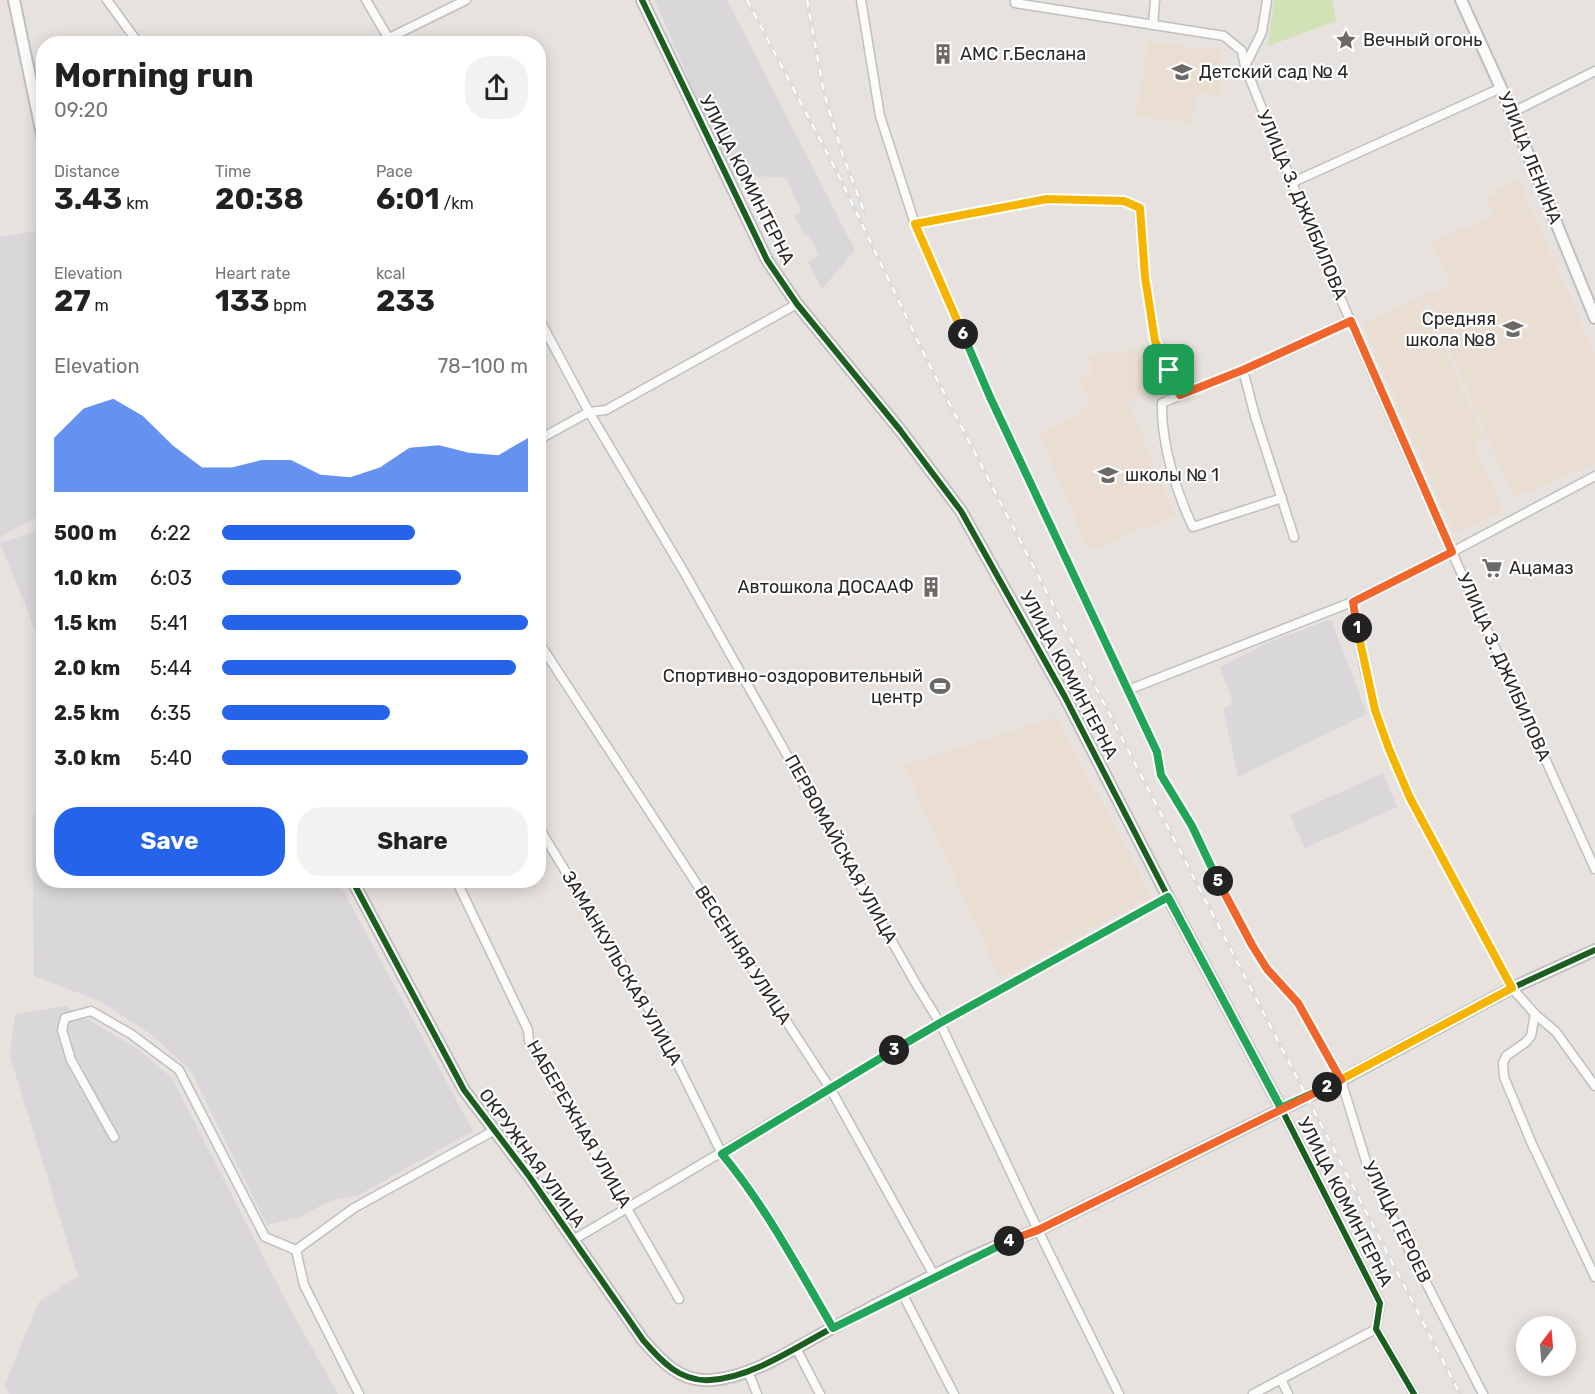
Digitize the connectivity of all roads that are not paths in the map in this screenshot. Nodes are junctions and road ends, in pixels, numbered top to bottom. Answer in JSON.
{"nodes":[{"id":1,"x":14,"y":0,"type":"edge"},
{"id":2,"x":107,"y":0,"type":"edge"},
{"id":3,"x":366,"y":0,"type":"edge"},
{"id":4,"x":466,"y":0,"type":"edge"},
{"id":5,"x":642,"y":0,"type":"edge"},
{"id":6,"x":861,"y":0,"type":"edge"},
{"id":7,"x":1015,"y":0,"type":"edge"},
{"id":8,"x":1155,"y":0,"type":"edge"},
{"id":9,"x":1267,"y":0,"type":"edge"},
{"id":10,"x":1461,"y":0,"type":"edge"},
{"id":11,"x":1153,"y":25,"type":"junction"},
{"id":12,"x":133,"y":36,"type":"edge"},
{"id":13,"x":388,"y":36,"type":"edge"},
{"id":14,"x":400,"y":36,"type":"edge"},
{"id":15,"x":1245,"y":66,"type":"junction"},
{"id":16,"x":1595,"y":71,"type":"edge"},
{"id":17,"x":1501,"y":88,"type":"junction"},
{"id":18,"x":36,"y":106,"type":"edge"},
{"id":19,"x":1511,"y":113,"type":"junction"},
{"id":20,"x":1291,"y":183,"type":"junction"},
{"id":21,"x":915,"y":224,"type":"junction"},
{"id":22,"x":797,"y":304,"type":"junction"},
{"id":23,"x":1595,"y":318,"type":"edge"},
{"id":24,"x":1351,"y":321,"type":"junction"},
{"id":25,"x":546,"y":332,"type":"edge"},
{"id":26,"x":1243,"y":370,"type":"junction"},
{"id":27,"x":1180,"y":395,"type":"junction"},
{"id":28,"x":589,"y":412,"type":"junction"},
{"id":29,"x":546,"y":436,"type":"edge"},
{"id":30,"x":1595,"y":476,"type":"edge"},
{"id":31,"x":1282,"y":498,"type":"junction"},
{"id":32,"x":1294,"y":537,"type":"dead end"},
{"id":33,"x":1452,"y":552,"type":"junction"},
{"id":34,"x":1353,"y":602,"type":"junction"},
{"id":35,"x":546,"y":652,"type":"edge"},
{"id":36,"x":1128,"y":690,"type":"junction"},
{"id":37,"x":546,"y":839,"type":"edge"},
{"id":38,"x":1595,"y":869,"type":"edge"},
{"id":39,"x":356,"y":888,"type":"edge"},
{"id":40,"x":460,"y":888,"type":"edge"},
{"id":41,"x":1168,"y":897,"type":"junction"},
{"id":42,"x":1595,"y":950,"type":"edge"},
{"id":43,"x":1512,"y":988,"type":"junction"},
{"id":44,"x":1535,"y":1014,"type":"junction"},
{"id":45,"x":940,"y":1023,"type":"junction"},
{"id":46,"x":1341,"y":1080,"type":"junction"},
{"id":47,"x":1595,"y":1086,"type":"edge"},
{"id":48,"x":830,"y":1088,"type":"junction"},
{"id":49,"x":1281,"y":1108,"type":"junction"},
{"id":50,"x":495,"y":1130,"type":"junction"},
{"id":51,"x":114,"y":1137,"type":"dead end"},
{"id":52,"x":722,"y":1154,"type":"junction"},
{"id":53,"x":627,"y":1209,"type":"junction"},
{"id":54,"x":1038,"y":1230,"type":"junction"},
{"id":55,"x":573,"y":1240,"type":"junction"},
{"id":56,"x":296,"y":1250,"type":"junction"},
{"id":57,"x":935,"y":1276,"type":"junction"},
{"id":58,"x":1595,"y":1277,"type":"edge"},
{"id":59,"x":902,"y":1293,"type":"junction"},
{"id":60,"x":679,"y":1299,"type":"dead end"},
{"id":61,"x":833,"y":1328,"type":"junction"},
{"id":62,"x":1376,"y":1329,"type":"junction"},
{"id":63,"x":796,"y":1348,"type":"junction"},
{"id":64,"x":748,"y":1371,"type":"junction"},
{"id":65,"x":1281,"y":1379,"type":"junction"},
{"id":66,"x":358,"y":1394,"type":"edge"},
{"id":67,"x":757,"y":1394,"type":"edge"},
{"id":68,"x":820,"y":1394,"type":"edge"},
{"id":69,"x":954,"y":1394,"type":"edge"},
{"id":70,"x":1119,"y":1394,"type":"edge"},
{"id":71,"x":1252,"y":1394,"type":"edge"},
{"id":72,"x":1288,"y":1394,"type":"edge"},
{"id":73,"x":1414,"y":1394,"type":"edge"},
{"id":74,"x":1483,"y":1394,"type":"edge"}],
"edges":[{"from":1,"to":18,"type":"street"},
{"from":2,"to":12,"type":"street"},
{"from":3,"to":13,"type":"street"},
{"from":4,"to":14,"type":"street"},
{"from":5,"to":22,"type":"street","name":"УЛИЦА КОМИНТЕРНА"},
{"from":6,"to":21,"type":"street","name":"УЛИЦА ГЕРОЕВ"},
{"from":7,"to":11,"type":"street","name":"УЛИЦА З. ДЖИБИЛОВА"},
{"from":8,"to":11,"type":"street"},
{"from":9,"to":15,"type":"street"},
{"from":10,"to":17,"type":"street","name":"УЛИЦА ЛЕНИНА"},
{"from":11,"to":15,"type":"street","name":"УЛИЦА З. ДЖИБИЛОВА"},
{"from":15,"to":20,"type":"street","name":"УЛИЦА З. ДЖИБИЛОВА"},
{"from":16,"to":19,"type":"street"},
{"from":17,"to":19,"type":"street","name":"УЛИЦА ЛЕНИНА"},
{"from":17,"to":20,"type":"street"},
{"from":19,"to":23,"type":"street","name":"УЛИЦА ЛЕНИНА"},
{"from":20,"to":24,"type":"street","name":"УЛИЦА З. ДЖИБИЛОВА"},
{"from":21,"to":27,"type":"street"},
{"from":21,"to":36,"type":"street","name":"УЛИЦА ГЕРОЕВ"},
{"from":22,"to":28,"type":"street"},
{"from":22,"to":41,"type":"street","name":"УЛИЦА КОМИНТЕРНА"},
{"from":24,"to":26,"type":"street"},
{"from":24,"to":33,"type":"street","name":"УЛИЦА З. ДЖИБИЛОВА"},
{"from":25,"to":28,"type":"street","name":"ПЕРВОМАЙСКАЯ УЛИЦА"},
{"from":26,"to":27,"type":"street"},
{"from":26,"to":31,"type":"street"},
{"from":27,"to":31,"type":"street"},
{"from":28,"to":29,"type":"street"},
{"from":28,"to":45,"type":"street","name":"ПЕРВОМАЙСКАЯ УЛИЦА"},
{"from":30,"to":33,"type":"street"},
{"from":31,"to":32,"type":"street"},
{"from":33,"to":34,"type":"street"},
{"from":33,"to":38,"type":"street","name":"УЛИЦА З. ДЖИБИЛОВА"},
{"from":34,"to":36,"type":"street"},
{"from":34,"to":43,"type":"street"},
{"from":35,"to":48,"type":"street","name":"ВЕСЕННЯЯ УЛИЦА"},
{"from":36,"to":46,"type":"street","name":"УЛИЦА ГЕРОЕВ"},
{"from":37,"to":52,"type":"street","name":"ЗАМАНКУЛЬСКАЯ УЛИЦА"},
{"from":39,"to":50,"type":"street","name":"ОКРУЖНАЯ УЛИЦА"},
{"from":40,"to":53,"type":"street","name":"НАБЕРЕЖНАЯ УЛИЦА"},
{"from":41,"to":45,"type":"street"},
{"from":41,"to":49,"type":"street","name":"УЛИЦА КОМИНТЕРНА"},
{"from":42,"to":43,"type":"street","name":"ОКРУЖНАЯ УЛИЦА"},
{"from":43,"to":44,"type":"street"},
{"from":43,"to":46,"type":"street","name":"ОКРУЖНАЯ УЛИЦА"},
{"from":44,"to":47,"type":"street"},
{"from":44,"to":58,"type":"street"},
{"from":45,"to":48,"type":"street"},
{"from":45,"to":54,"type":"street","name":"ПЕРВОМАЙСКАЯ УЛИЦА"},
{"from":46,"to":49,"type":"street","name":"ОКРУЖНАЯ УЛИЦА"},
{"from":46,"to":74,"type":"street","name":"УЛИЦА ГЕРОЕВ"},
{"from":48,"to":52,"type":"street"},
{"from":48,"to":57,"type":"street","name":"ВЕСЕННЯЯ УЛИЦА"},
{"from":49,"to":54,"type":"street","name":"ОКРУЖНАЯ УЛИЦА"},
{"from":49,"to":62,"type":"street","name":"УЛИЦА КОМИНТЕРНА"},
{"from":50,"to":55,"type":"street","name":"ОКРУЖНАЯ УЛИЦА"},
{"from":50,"to":56,"type":"street"},
{"from":51,"to":56,"type":"street"},
{"from":52,"to":53,"type":"street"},
{"from":52,"to":61,"type":"street","name":"ЗАМАНКУЛЬСКАЯ УЛИЦА"},
{"from":53,"to":55,"type":"street"},
{"from":53,"to":60,"type":"street","name":"НАБЕРЕЖНАЯ УЛИЦА"},
{"from":54,"to":57,"type":"street","name":"ОКРУЖНАЯ УЛИЦА"},
{"from":54,"to":70,"type":"street","name":"ПЕРВОМАЙСКАЯ УЛИЦА"},
{"from":55,"to":64,"type":"street","name":"ОКРУЖНАЯ УЛИЦА"},
{"from":56,"to":66,"type":"street"},
{"from":57,"to":59,"type":"street","name":"ОКРУЖНАЯ УЛИЦА"},
{"from":59,"to":61,"type":"street","name":"ОКРУЖНАЯ УЛИЦА"},
{"from":59,"to":69,"type":"street"},
{"from":61,"to":63,"type":"street","name":"ОКРУЖНАЯ УЛИЦА"},
{"from":62,"to":65,"type":"street"},
{"from":62,"to":73,"type":"street"},
{"from":63,"to":64,"type":"street","name":"ОКРУЖНАЯ УЛИЦА"},
{"from":63,"to":68,"type":"street"},
{"from":64,"to":67,"type":"street"},
{"from":65,"to":71,"type":"street"},
{"from":65,"to":72,"type":"street"}]}
